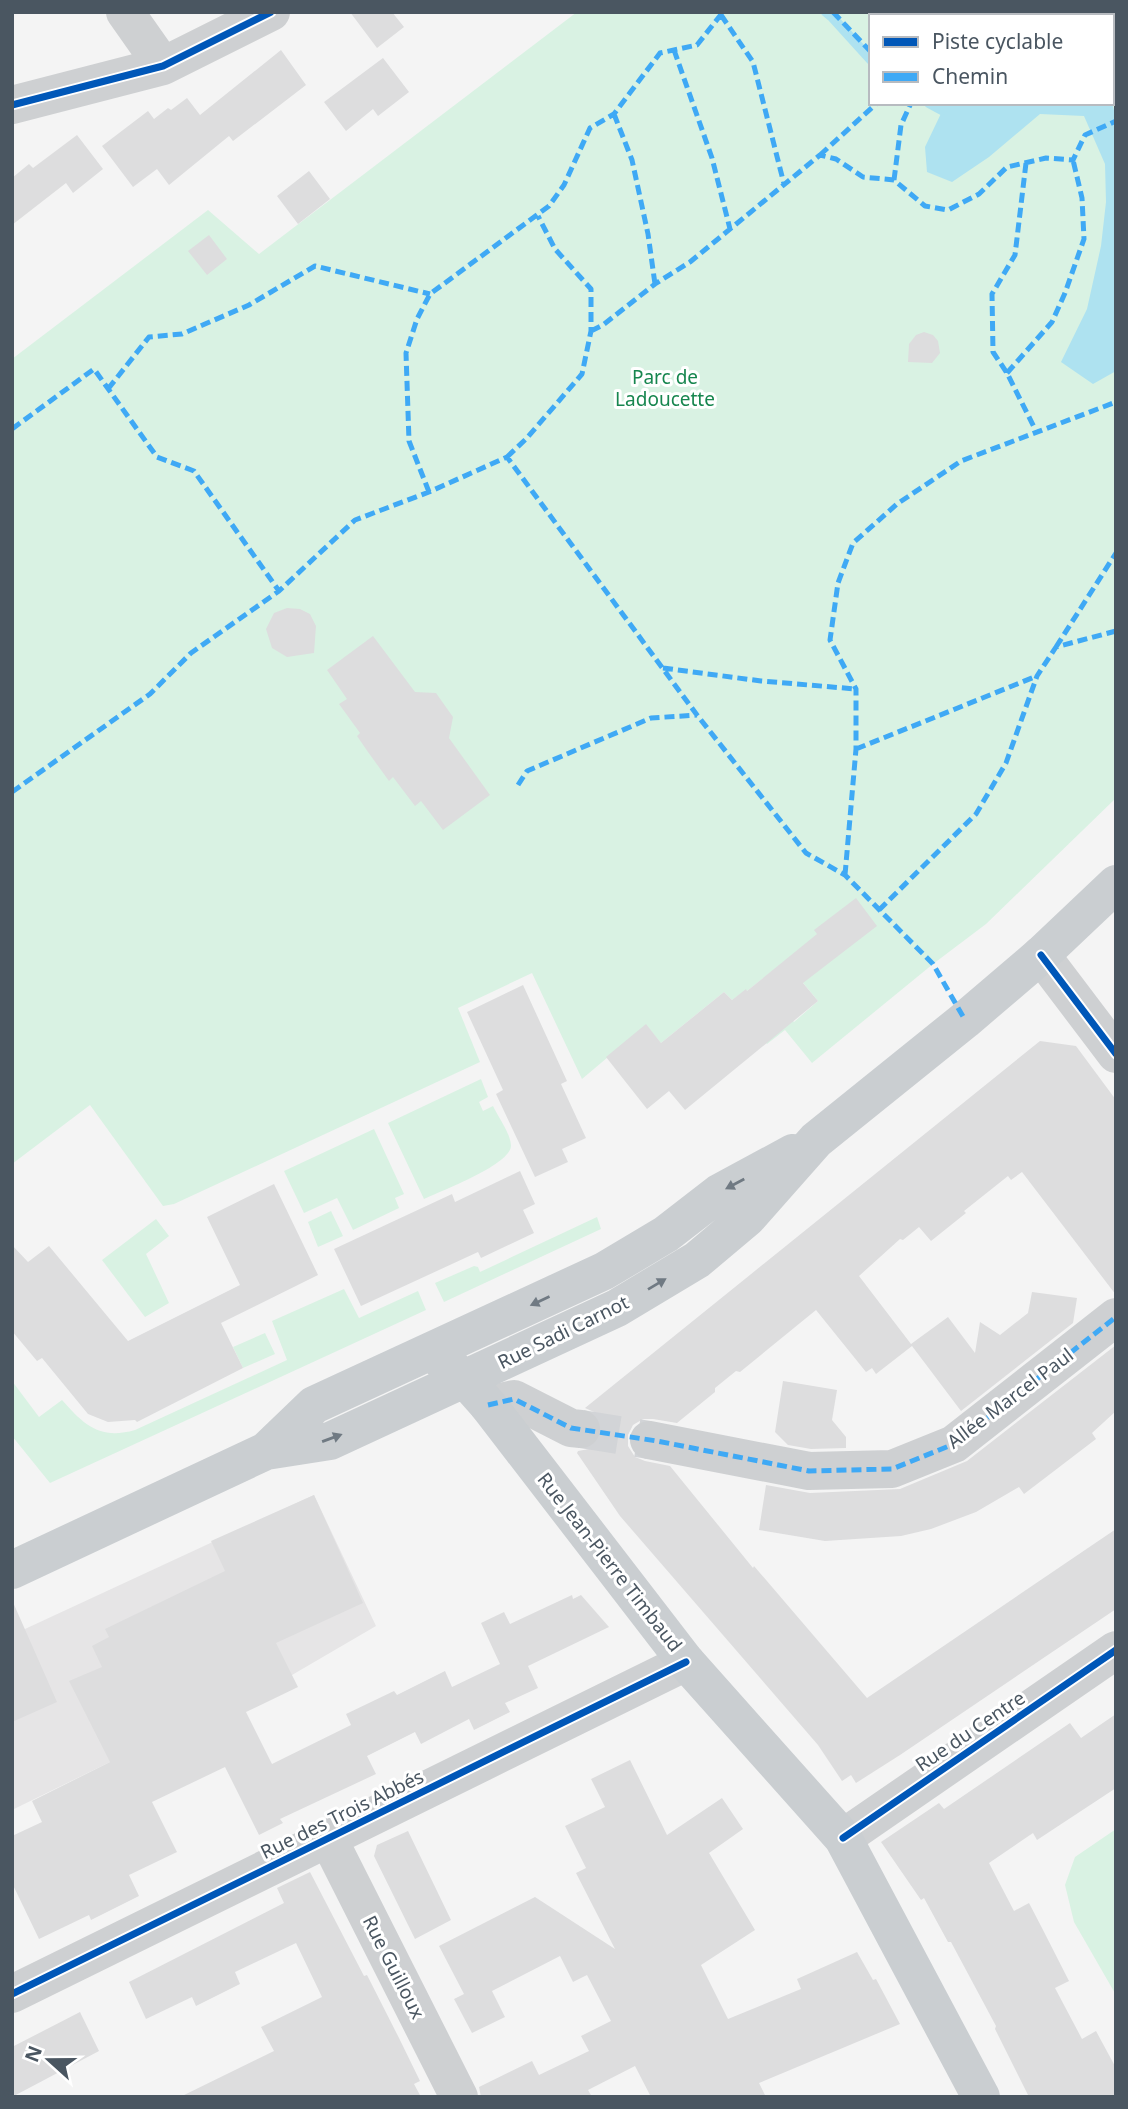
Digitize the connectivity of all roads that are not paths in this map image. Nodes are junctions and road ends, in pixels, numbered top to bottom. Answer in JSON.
{"nodes":[{"id":1,"x":125,"y":12,"type":"edge"},
{"id":2,"x":271,"y":12,"type":"edge"},
{"id":3,"x":163,"y":66,"type":"junction"},
{"id":4,"x":12,"y":105,"type":"edge"},
{"id":5,"x":1116,"y":884,"type":"edge"},
{"id":6,"x":1041,"y":954,"type":"junction"},
{"id":7,"x":1116,"y":1054,"type":"edge"},
{"id":8,"x":816,"y":1140,"type":"junction"},
{"id":9,"x":1116,"y":1317,"type":"edge"},
{"id":10,"x":431,"y":1352,"type":"junction"},
{"id":11,"x":476,"y":1392,"type":"junction"},
{"id":12,"x":581,"y":1429,"type":"tunnel mouth"},
{"id":13,"x":649,"y":1440,"type":"tunnel mouth"},
{"id":14,"x":266,"y":1451,"type":"junction"},
{"id":15,"x":12,"y":1570,"type":"edge"},
{"id":16,"x":1116,"y":1650,"type":"edge"},
{"id":17,"x":686,"y":1662,"type":"junction"},
{"id":18,"x":328,"y":1838,"type":"junction"},
{"id":19,"x":843,"y":1838,"type":"junction"},
{"id":20,"x":12,"y":1994,"type":"edge"},
{"id":21,"x":459,"y":2097,"type":"edge"},
{"id":22,"x":981,"y":2097,"type":"edge"}],
"edges":[{"from":1,"to":3,"type":"street"},
{"from":2,"to":3,"type":"street"},
{"from":3,"to":4,"type":"street"},
{"from":5,"to":6,"type":"main road","name":"Rue Sadi Carnot"},
{"from":6,"to":7,"type":"street"},
{"from":6,"to":8,"type":"main road","name":"Rue Sadi Carnot"},
{"from":8,"to":10,"type":"main road","name":"Rue Sadi Carnot","one_way":true},
{"from":11,"to":8,"type":"main road","name":"Rue Sadi Carnot","one_way":true},
{"from":9,"to":13,"type":"street","name":"Allée Marcel Paul"},
{"from":10,"to":11,"type":"main road","name":"Rue Jean-Pierre Timbaud"},
{"from":10,"to":14,"type":"main road","name":"Rue Sadi Carnot"},
{"from":11,"to":12,"type":"street"},
{"from":14,"to":11,"type":"main road","name":"Rue Sadi Carnot","one_way":true},
{"from":11,"to":17,"type":"main road","name":"Rue Jean-Pierre Timbaud"},
{"from":14,"to":15,"type":"main road","name":"Rue Sadi Carnot"},
{"from":16,"to":19,"type":"street","name":"Rue du Centre"},
{"from":17,"to":18,"type":"street","name":"Rue des Trois Abbés"},
{"from":17,"to":19,"type":"main road","name":"Rue Jean-Pierre Timbaud"},
{"from":18,"to":20,"type":"street","name":"Rue des Trois Abbés"},
{"from":18,"to":21,"type":"street","name":"Rue Guilloux"},
{"from":19,"to":22,"type":"main road","name":"Rue Jean-Pierre Timbaud"}]}
